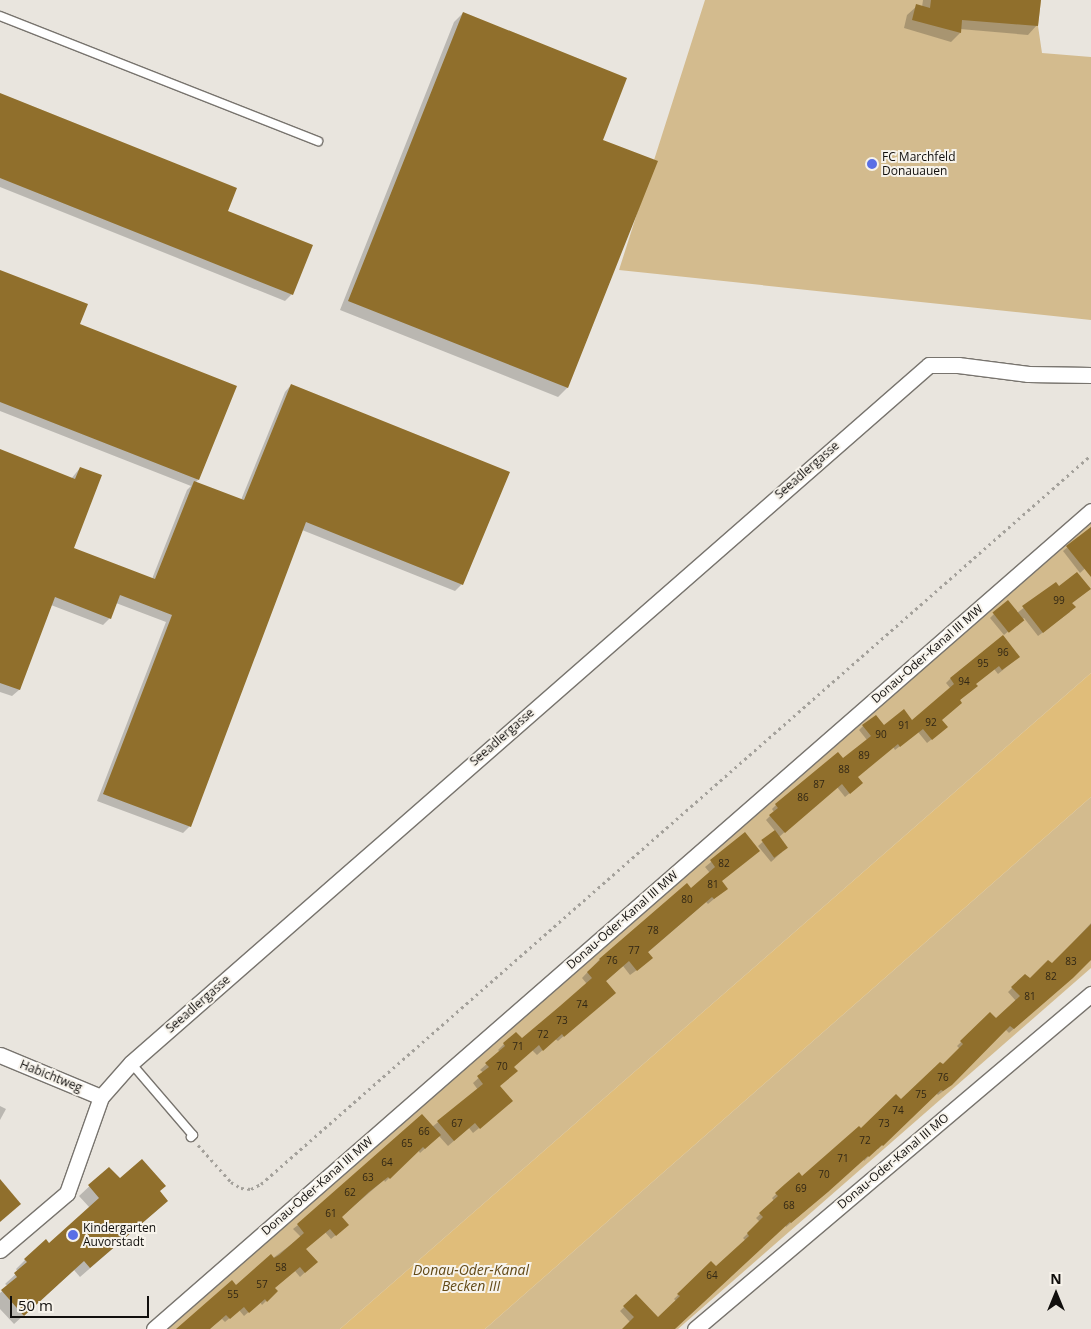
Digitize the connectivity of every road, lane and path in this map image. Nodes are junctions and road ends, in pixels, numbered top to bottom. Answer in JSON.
{"nodes":[{"id":1,"x":0,"y":16,"type":"edge"},
{"id":2,"x":318,"y":141,"type":"dead end"},
{"id":3,"x":1091,"y":375,"type":"edge"},
{"id":4,"x":1091,"y":455,"type":"edge"},
{"id":5,"x":1091,"y":511,"type":"edge"},
{"id":6,"x":1091,"y":994,"type":"edge"},
{"id":7,"x":0,"y":1055,"type":"edge"},
{"id":8,"x":131,"y":1063,"type":"junction"},
{"id":9,"x":101,"y":1096,"type":"junction"},
{"id":10,"x":191,"y":1137,"type":"joint"},
{"id":11,"x":0,"y":1250,"type":"edge"},
{"id":12,"x":154,"y":1329,"type":"edge"},
{"id":13,"x":695,"y":1329,"type":"edge"}],
"edges":[{"from":1,"to":2,"type":"lane"},
{"from":3,"to":8,"type":"street","name":"Seeadlergasse"},
{"from":4,"to":10,"type":"path"},
{"from":5,"to":12,"type":"street","name":"Donau-Oder-Kanal III MW"},
{"from":6,"to":13,"type":"street","name":"Donau-Oder-Kanal III MO"},
{"from":7,"to":9,"type":"street","name":"Habichtweg"},
{"from":8,"to":9,"type":"street","name":"Seeadlergasse"},
{"from":8,"to":10,"type":"lane"},
{"from":9,"to":11,"type":"street","name":"Seeadlergasse"}]}
